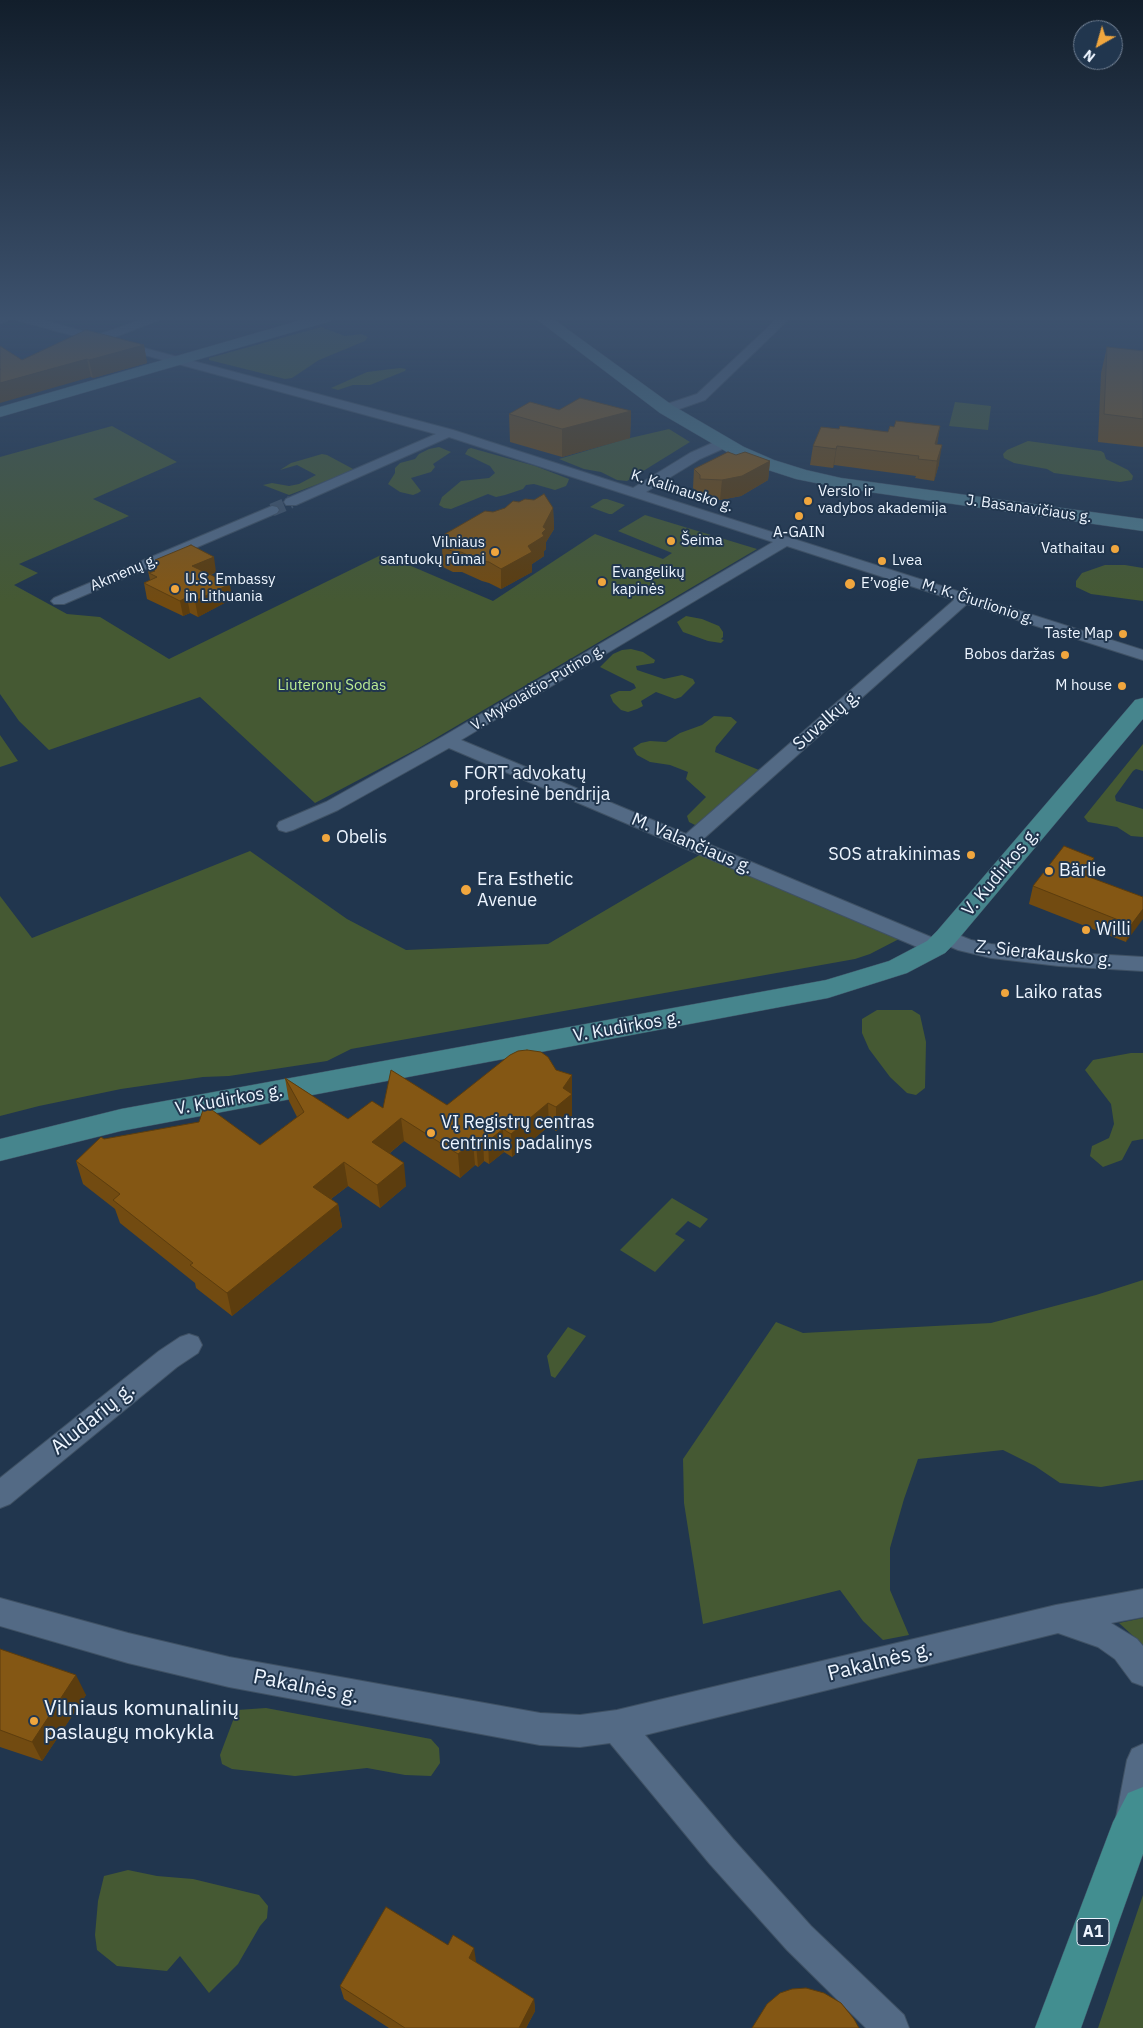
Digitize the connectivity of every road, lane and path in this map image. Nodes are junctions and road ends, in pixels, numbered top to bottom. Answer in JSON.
{"nodes":[{"id":1,"x":373,"y":413,"type":"edge"},
{"id":2,"x":672,"y":413,"type":"edge"},
{"id":3,"x":448,"y":433,"type":"junction"},
{"id":4,"x":724,"y":443,"type":"junction"},
{"id":5,"x":634,"y":493,"type":"junction"},
{"id":6,"x":291,"y":502,"type":"tunnel mouth"},
{"id":7,"x":272,"y":510,"type":"tunnel mouth"},
{"id":8,"x":1143,"y":525,"type":"edge"},
{"id":9,"x":785,"y":541,"type":"junction"},
{"id":10,"x":965,"y":598,"type":"junction"},
{"id":11,"x":59,"y":601,"type":"dead end"},
{"id":12,"x":1143,"y":655,"type":"edge"},
{"id":13,"x":1143,"y":705,"type":"edge"},
{"id":14,"x":448,"y":741,"type":"junction"},
{"id":15,"x":286,"y":826,"type":"dead end"},
{"id":16,"x":688,"y":842,"type":"junction"},
{"id":17,"x":941,"y":942,"type":"junction"},
{"id":18,"x":1143,"y":964,"type":"edge"},
{"id":19,"x":0,"y":1150,"type":"edge"},
{"id":20,"x":189,"y":1345,"type":"dead end"},
{"id":21,"x":0,"y":1495,"type":"edge"},
{"id":22,"x":1143,"y":1603,"type":"edge"},
{"id":23,"x":0,"y":1612,"type":"edge"},
{"id":24,"x":1056,"y":1619,"type":"junction"},
{"id":25,"x":1143,"y":1671,"type":"edge"},
{"id":26,"x":617,"y":1726,"type":"junction"},
{"id":27,"x":1143,"y":1760,"type":"edge"},
{"id":28,"x":1136,"y":1822,"type":"edge"},
{"id":29,"x":891,"y":2028,"type":"edge"},
{"id":30,"x":1058,"y":2028,"type":"edge"}],
"edges":[{"from":1,"to":3,"type":"street","name":"K. Kalinausko g."},
{"from":2,"to":4,"type":"main road","name":"J. Basanavičiaus g."},
{"from":3,"to":5,"type":"street","name":"K. Kalinausko g."},
{"from":3,"to":6,"type":"street"},
{"from":4,"to":5,"type":"street"},
{"from":4,"to":8,"type":"main road","name":"J. Basanavičiaus g."},
{"from":5,"to":9,"type":"street","name":"K. Kalinausko g."},
{"from":7,"to":11,"type":"street","name":"Akmenų g."},
{"from":9,"to":10,"type":"street","name":"M. K. Čiurlionio g."},
{"from":9,"to":14,"type":"street","name":"V. Mykolaičio-Putino g."},
{"from":10,"to":12,"type":"street","name":"M. K. Čiurlionio g."},
{"from":10,"to":16,"type":"street","name":"Suvalkų g."},
{"from":13,"to":17,"type":"main road","name":"V. Kudirkos g."},
{"from":14,"to":15,"type":"street","name":"V. Mykolaičio-Putino g."},
{"from":14,"to":16,"type":"street","name":"M. Valančiaus g."},
{"from":16,"to":17,"type":"street","name":"M. Valančiaus g."},
{"from":17,"to":18,"type":"street","name":"Z. Sierakausko g."},
{"from":17,"to":19,"type":"main road","name":"V. Kudirkos g."},
{"from":20,"to":21,"type":"street","name":"Aludarių g."},
{"from":22,"to":24,"type":"street","name":"Pakalnės g."},
{"from":23,"to":26,"type":"street","name":"Pakalnės g."},
{"from":24,"to":25,"type":"street"},
{"from":24,"to":26,"type":"street","name":"Pakalnės g."},
{"from":26,"to":29,"type":"street"},
{"from":27,"to":28,"type":"street"},
{"from":28,"to":30,"type":"highway","number":"A1"}]}
